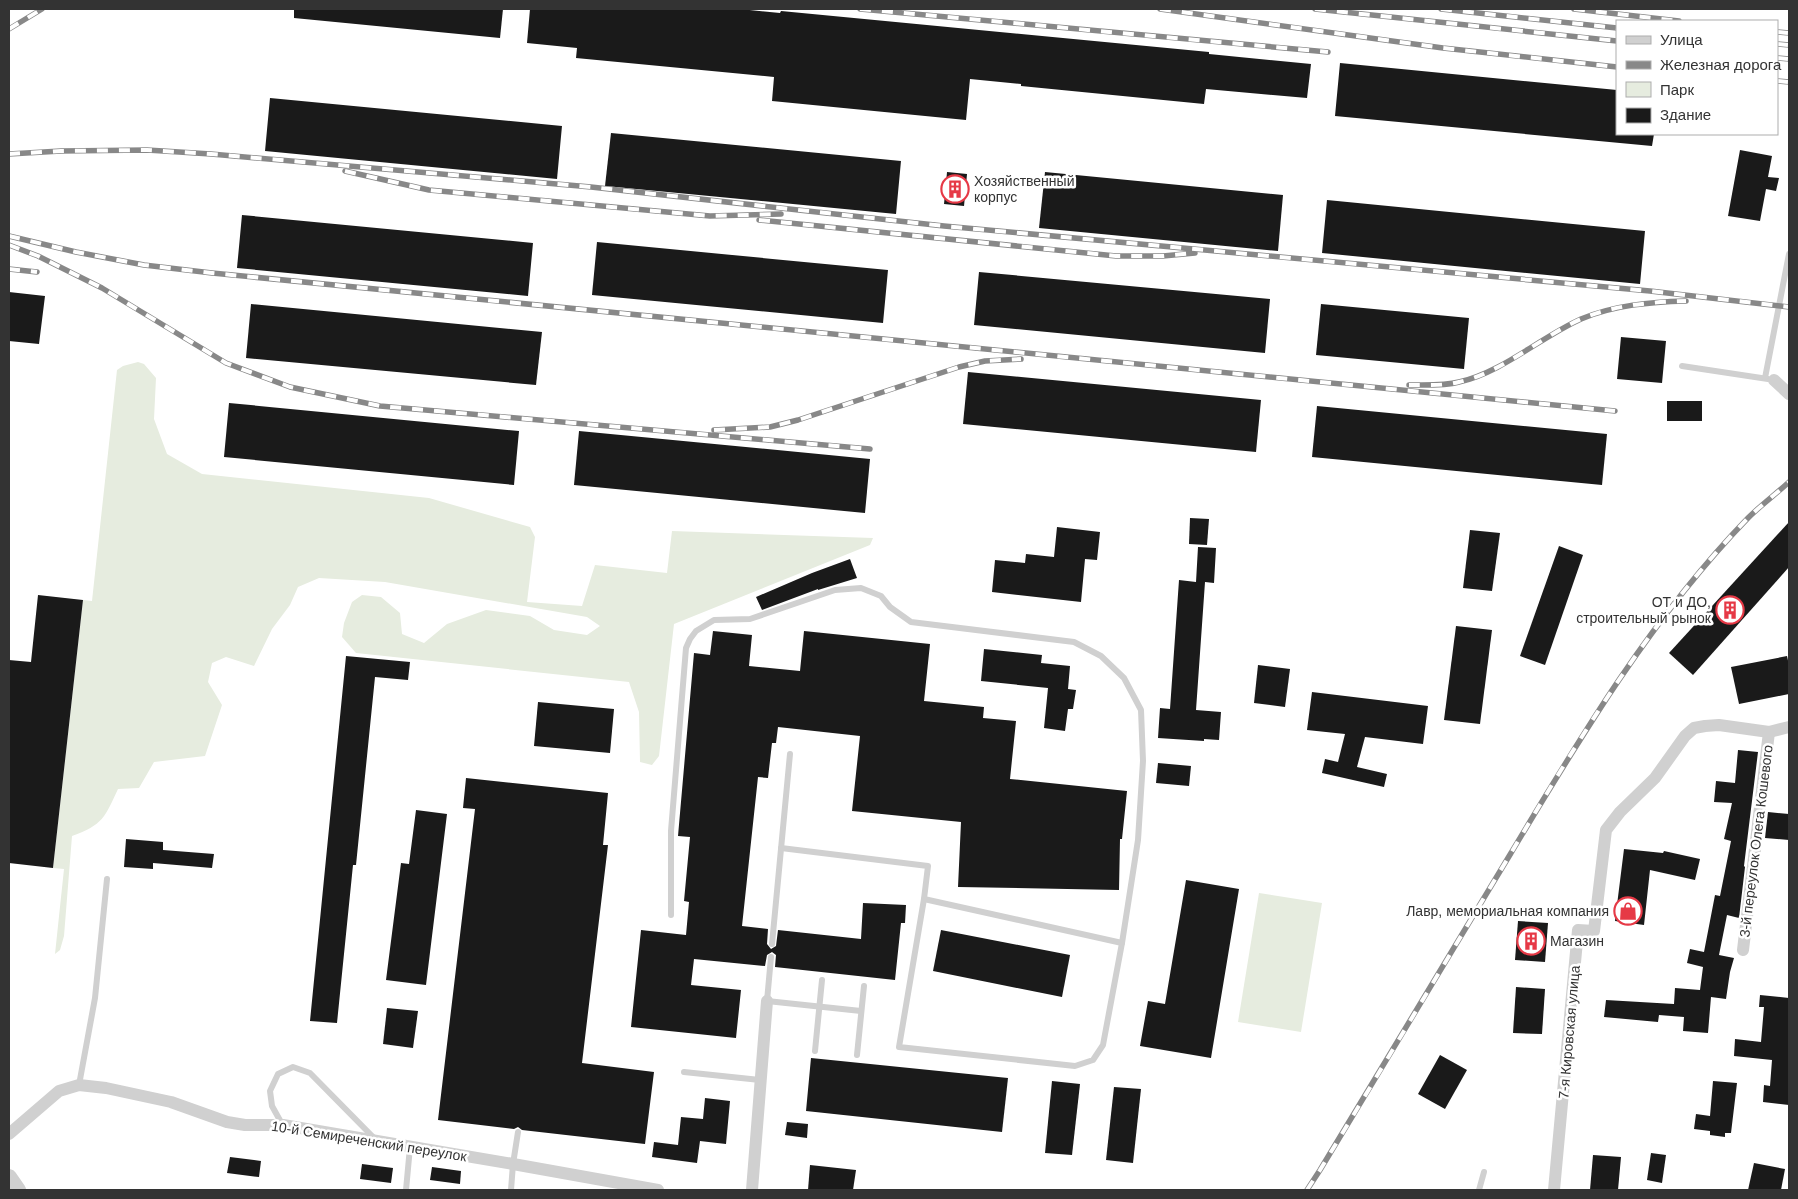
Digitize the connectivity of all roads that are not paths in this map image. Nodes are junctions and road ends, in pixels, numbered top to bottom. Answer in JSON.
{"nodes":[{"id":1,"x":1789,"y":254,"type":"edge"},
{"id":2,"x":1682,"y":366,"type":"dead end"},
{"id":3,"x":1770,"y":379,"type":"junction"},
{"id":4,"x":1789,"y":394,"type":"edge"},
{"id":5,"x":1789,"y":727,"type":"edge"},
{"id":6,"x":1769,"y":732,"type":"junction"},
{"id":7,"x":790,"y":754,"type":"dead end"},
{"id":8,"x":781,"y":848,"type":"junction"},
{"id":9,"x":107,"y":879,"type":"dead end"},
{"id":10,"x":924,"y":899,"type":"junction"},
{"id":11,"x":671,"y":915,"type":"dead end"},
{"id":12,"x":1122,"y":943,"type":"junction"},
{"id":13,"x":772,"y":944,"type":"dead end"},
{"id":14,"x":1744,"y":950,"type":"dead end"},
{"id":15,"x":771,"y":957,"type":"dead end"},
{"id":16,"x":822,"y":980,"type":"dead end"},
{"id":17,"x":864,"y":986,"type":"dead end"},
{"id":18,"x":767,"y":1001,"type":"junction"},
{"id":19,"x":820,"y":1006,"type":"junction"},
{"id":20,"x":861,"y":1011,"type":"junction"},
{"id":21,"x":815,"y":1051,"type":"dead end"},
{"id":22,"x":857,"y":1055,"type":"dead end"},
{"id":23,"x":684,"y":1072,"type":"dead end"},
{"id":24,"x":760,"y":1080,"type":"junction"},
{"id":25,"x":78,"y":1085,"type":"junction"},
{"id":26,"x":283,"y":1126,"type":"junction"},
{"id":27,"x":518,"y":1132,"type":"dead end"},
{"id":28,"x":9,"y":1134,"type":"edge"},
{"id":29,"x":378,"y":1141,"type":"junction"},
{"id":30,"x":410,"y":1147,"type":"junction"},
{"id":31,"x":512,"y":1164,"type":"junction"},
{"id":32,"x":1484,"y":1172,"type":"dead end"},
{"id":33,"x":9,"y":1177,"type":"edge"},
{"id":34,"x":18,"y":1190,"type":"edge"},
{"id":35,"x":406,"y":1190,"type":"edge"},
{"id":36,"x":511,"y":1190,"type":"edge"},
{"id":37,"x":658,"y":1190,"type":"edge"},
{"id":38,"x":752,"y":1190,"type":"edge"},
{"id":39,"x":1479,"y":1190,"type":"edge"},
{"id":40,"x":1554,"y":1190,"type":"edge"}],
"edges":[{"from":1,"to":3,"type":"lane"},
{"from":2,"to":3,"type":"lane"},
{"from":3,"to":4,"type":"street"},
{"from":5,"to":6,"type":"street"},
{"from":6,"to":14,"type":"street","name":"3-й переулок Олега Кошевого"},
{"from":6,"to":40,"type":"street","name":"7-я Кировская улица"},
{"from":7,"to":8,"type":"lane"},
{"from":8,"to":10,"type":"lane"},
{"from":8,"to":13,"type":"lane"},
{"from":9,"to":25,"type":"lane"},
{"from":10,"to":12,"type":"lane"},
{"from":10,"to":12,"type":"lane"},
{"from":11,"to":12,"type":"lane"},
{"from":15,"to":18,"type":"lane"},
{"from":16,"to":19,"type":"lane"},
{"from":17,"to":20,"type":"lane"},
{"from":18,"to":19,"type":"lane"},
{"from":18,"to":24,"type":"street"},
{"from":19,"to":20,"type":"lane"},
{"from":19,"to":21,"type":"lane"},
{"from":20,"to":22,"type":"lane"},
{"from":23,"to":24,"type":"lane"},
{"from":24,"to":38,"type":"street"},
{"from":25,"to":26,"type":"street","name":"10-й Семиреченский переулок"},
{"from":25,"to":28,"type":"street","name":"10-й Семиреченский переулок"},
{"from":26,"to":29,"type":"street","name":"10-й Семиреченский переулок"},
{"from":26,"to":29,"type":"lane"},
{"from":27,"to":31,"type":"lane"},
{"from":29,"to":30,"type":"street","name":"10-й Семиреченский переулок"},
{"from":30,"to":31,"type":"street","name":"10-й Семиреченский переулок"},
{"from":30,"to":35,"type":"lane"},
{"from":31,"to":36,"type":"lane"},
{"from":31,"to":37,"type":"street","name":"10-й Семиреченский переулок"},
{"from":32,"to":39,"type":"lane"},
{"from":33,"to":34,"type":"street"}]}
